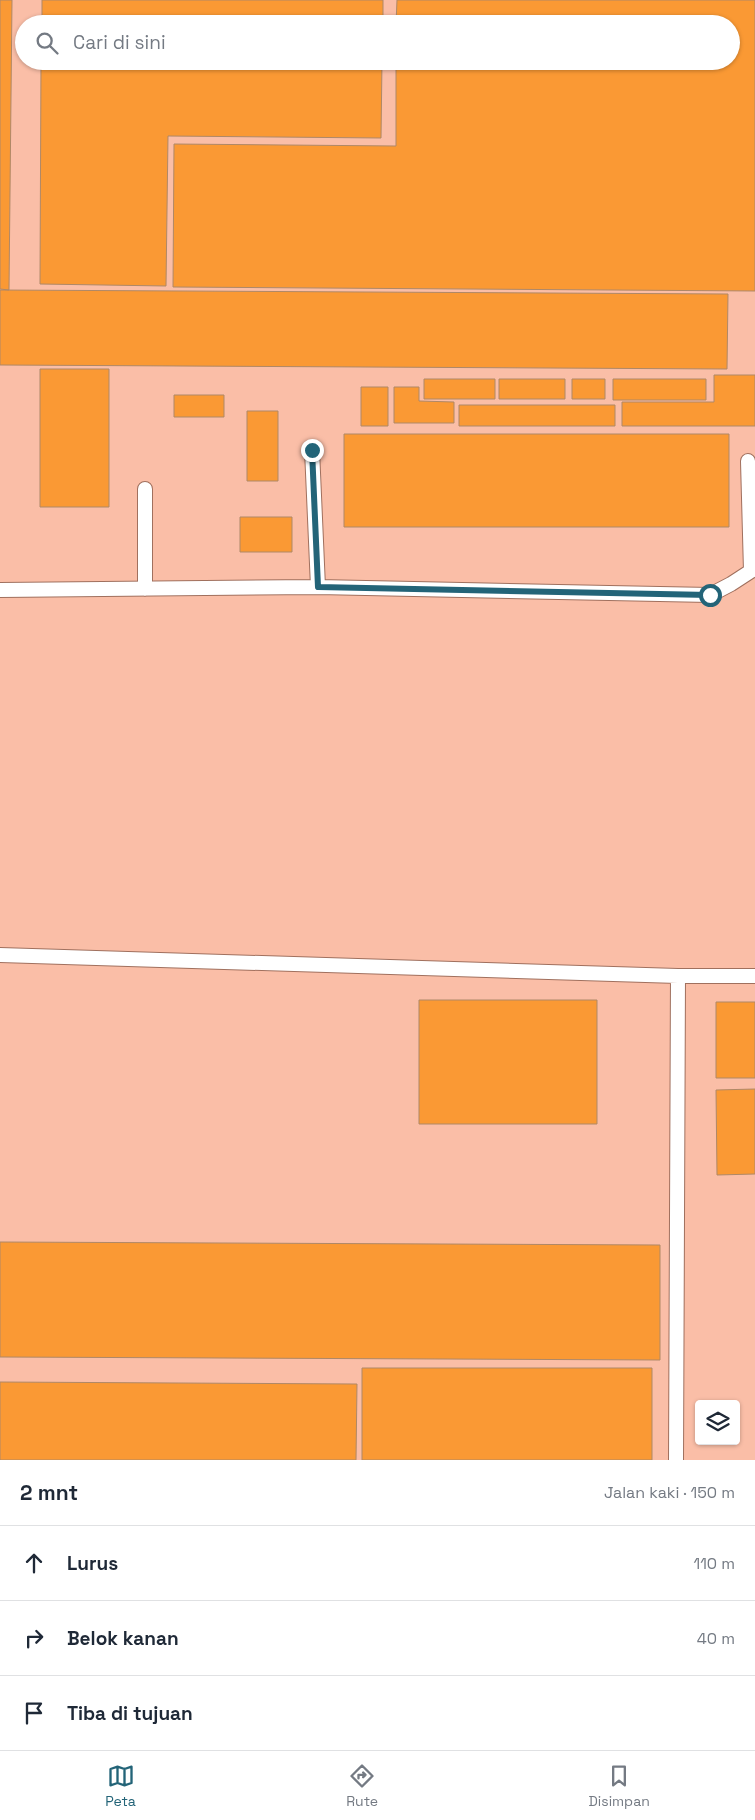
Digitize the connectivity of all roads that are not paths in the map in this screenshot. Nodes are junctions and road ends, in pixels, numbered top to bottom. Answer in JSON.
{"nodes":[{"id":1,"x":312,"y":450,"type":"dead end"},
{"id":2,"x":748,"y":461,"type":"dead end"},
{"id":3,"x":146,"y":490,"type":"dead end"},
{"id":4,"x":753,"y":570,"type":"edge"},
{"id":5,"x":318,"y":587,"type":"junction"},
{"id":6,"x":146,"y":589,"type":"junction"},
{"id":7,"x":0,"y":590,"type":"edge"},
{"id":8,"x":0,"y":955,"type":"edge"},
{"id":9,"x":678,"y":976,"type":"junction"},
{"id":10,"x":755,"y":976,"type":"edge"},
{"id":11,"x":676,"y":1460,"type":"edge"}],
"edges":[{"from":1,"to":5,"type":"lane"},
{"from":2,"to":4,"type":"lane"},
{"from":3,"to":6,"type":"lane"},
{"from":4,"to":5,"type":"lane"},
{"from":5,"to":6,"type":"lane"},
{"from":6,"to":7,"type":"lane"},
{"from":8,"to":9,"type":"lane"},
{"from":9,"to":10,"type":"lane"},
{"from":9,"to":11,"type":"lane"}]}
